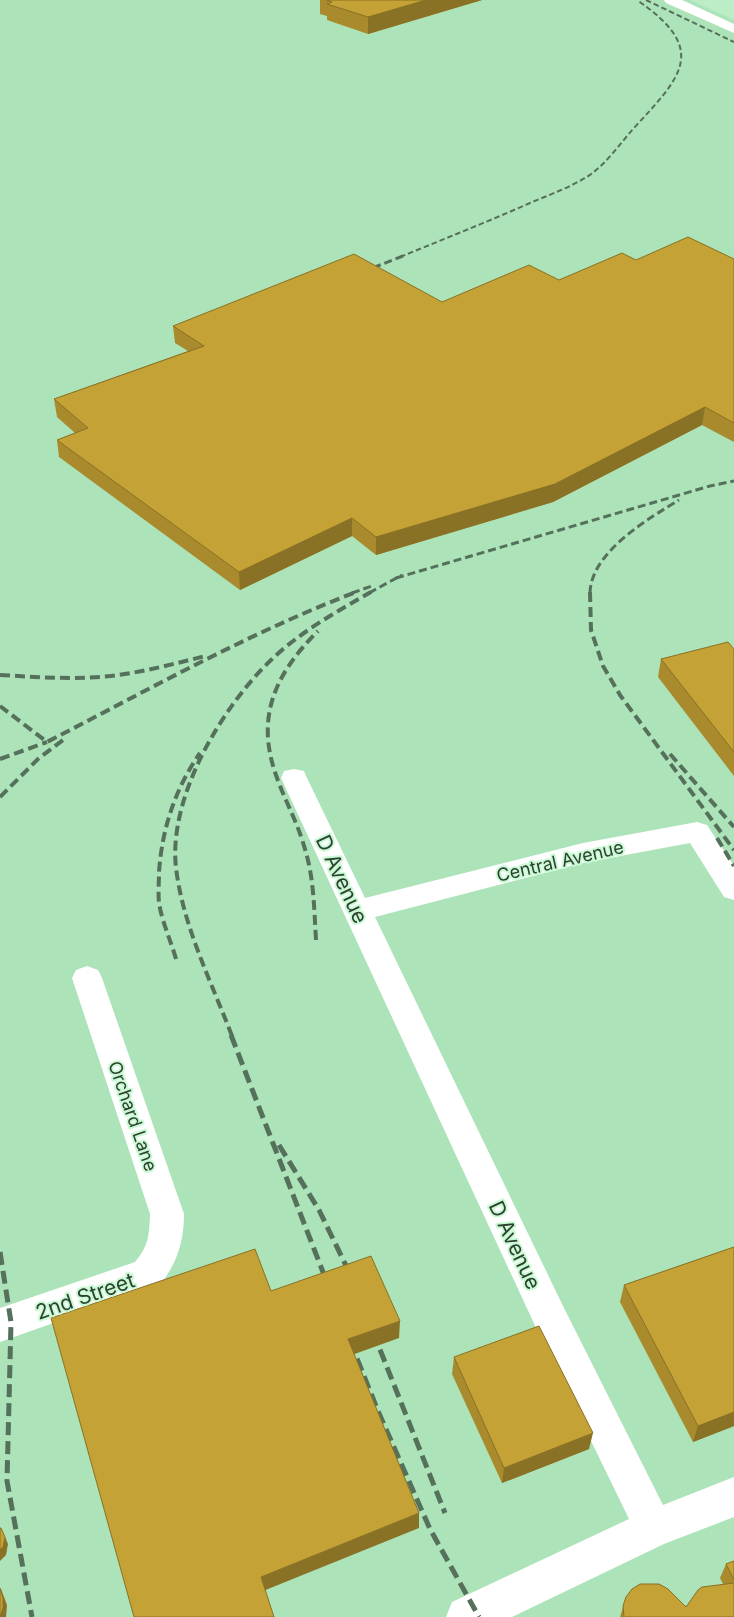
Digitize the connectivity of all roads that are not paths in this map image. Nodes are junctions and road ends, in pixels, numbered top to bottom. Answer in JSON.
{"nodes":[{"id":1,"x":671,"y":0,"type":"edge"},
{"id":2,"x":734,"y":29,"type":"edge"},
{"id":3,"x":294,"y":778,"type":"dead end"},
{"id":4,"x":734,"y":889,"type":"edge"},
{"id":5,"x":357,"y":911,"type":"junction"},
{"id":6,"x":87,"y":978,"type":"dead end"},
{"id":7,"x":162,"y":1256,"type":"joint"},
{"id":8,"x":0,"y":1325,"type":"edge"},
{"id":9,"x":734,"y":1497,"type":"edge"},
{"id":10,"x":654,"y":1528,"type":"junction"},
{"id":11,"x":474,"y":1616,"type":"edge"}],
"edges":[{"from":1,"to":2,"type":"street"},
{"from":3,"to":5,"type":"street","name":"D Avenue"},
{"from":4,"to":5,"type":"street","name":"Central Avenue"},
{"from":5,"to":10,"type":"street","name":"D Avenue"},
{"from":6,"to":7,"type":"street","name":"Orchard Lane"},
{"from":7,"to":8,"type":"street","name":"2nd Street"},
{"from":9,"to":10,"type":"street"},
{"from":10,"to":11,"type":"street"}]}
